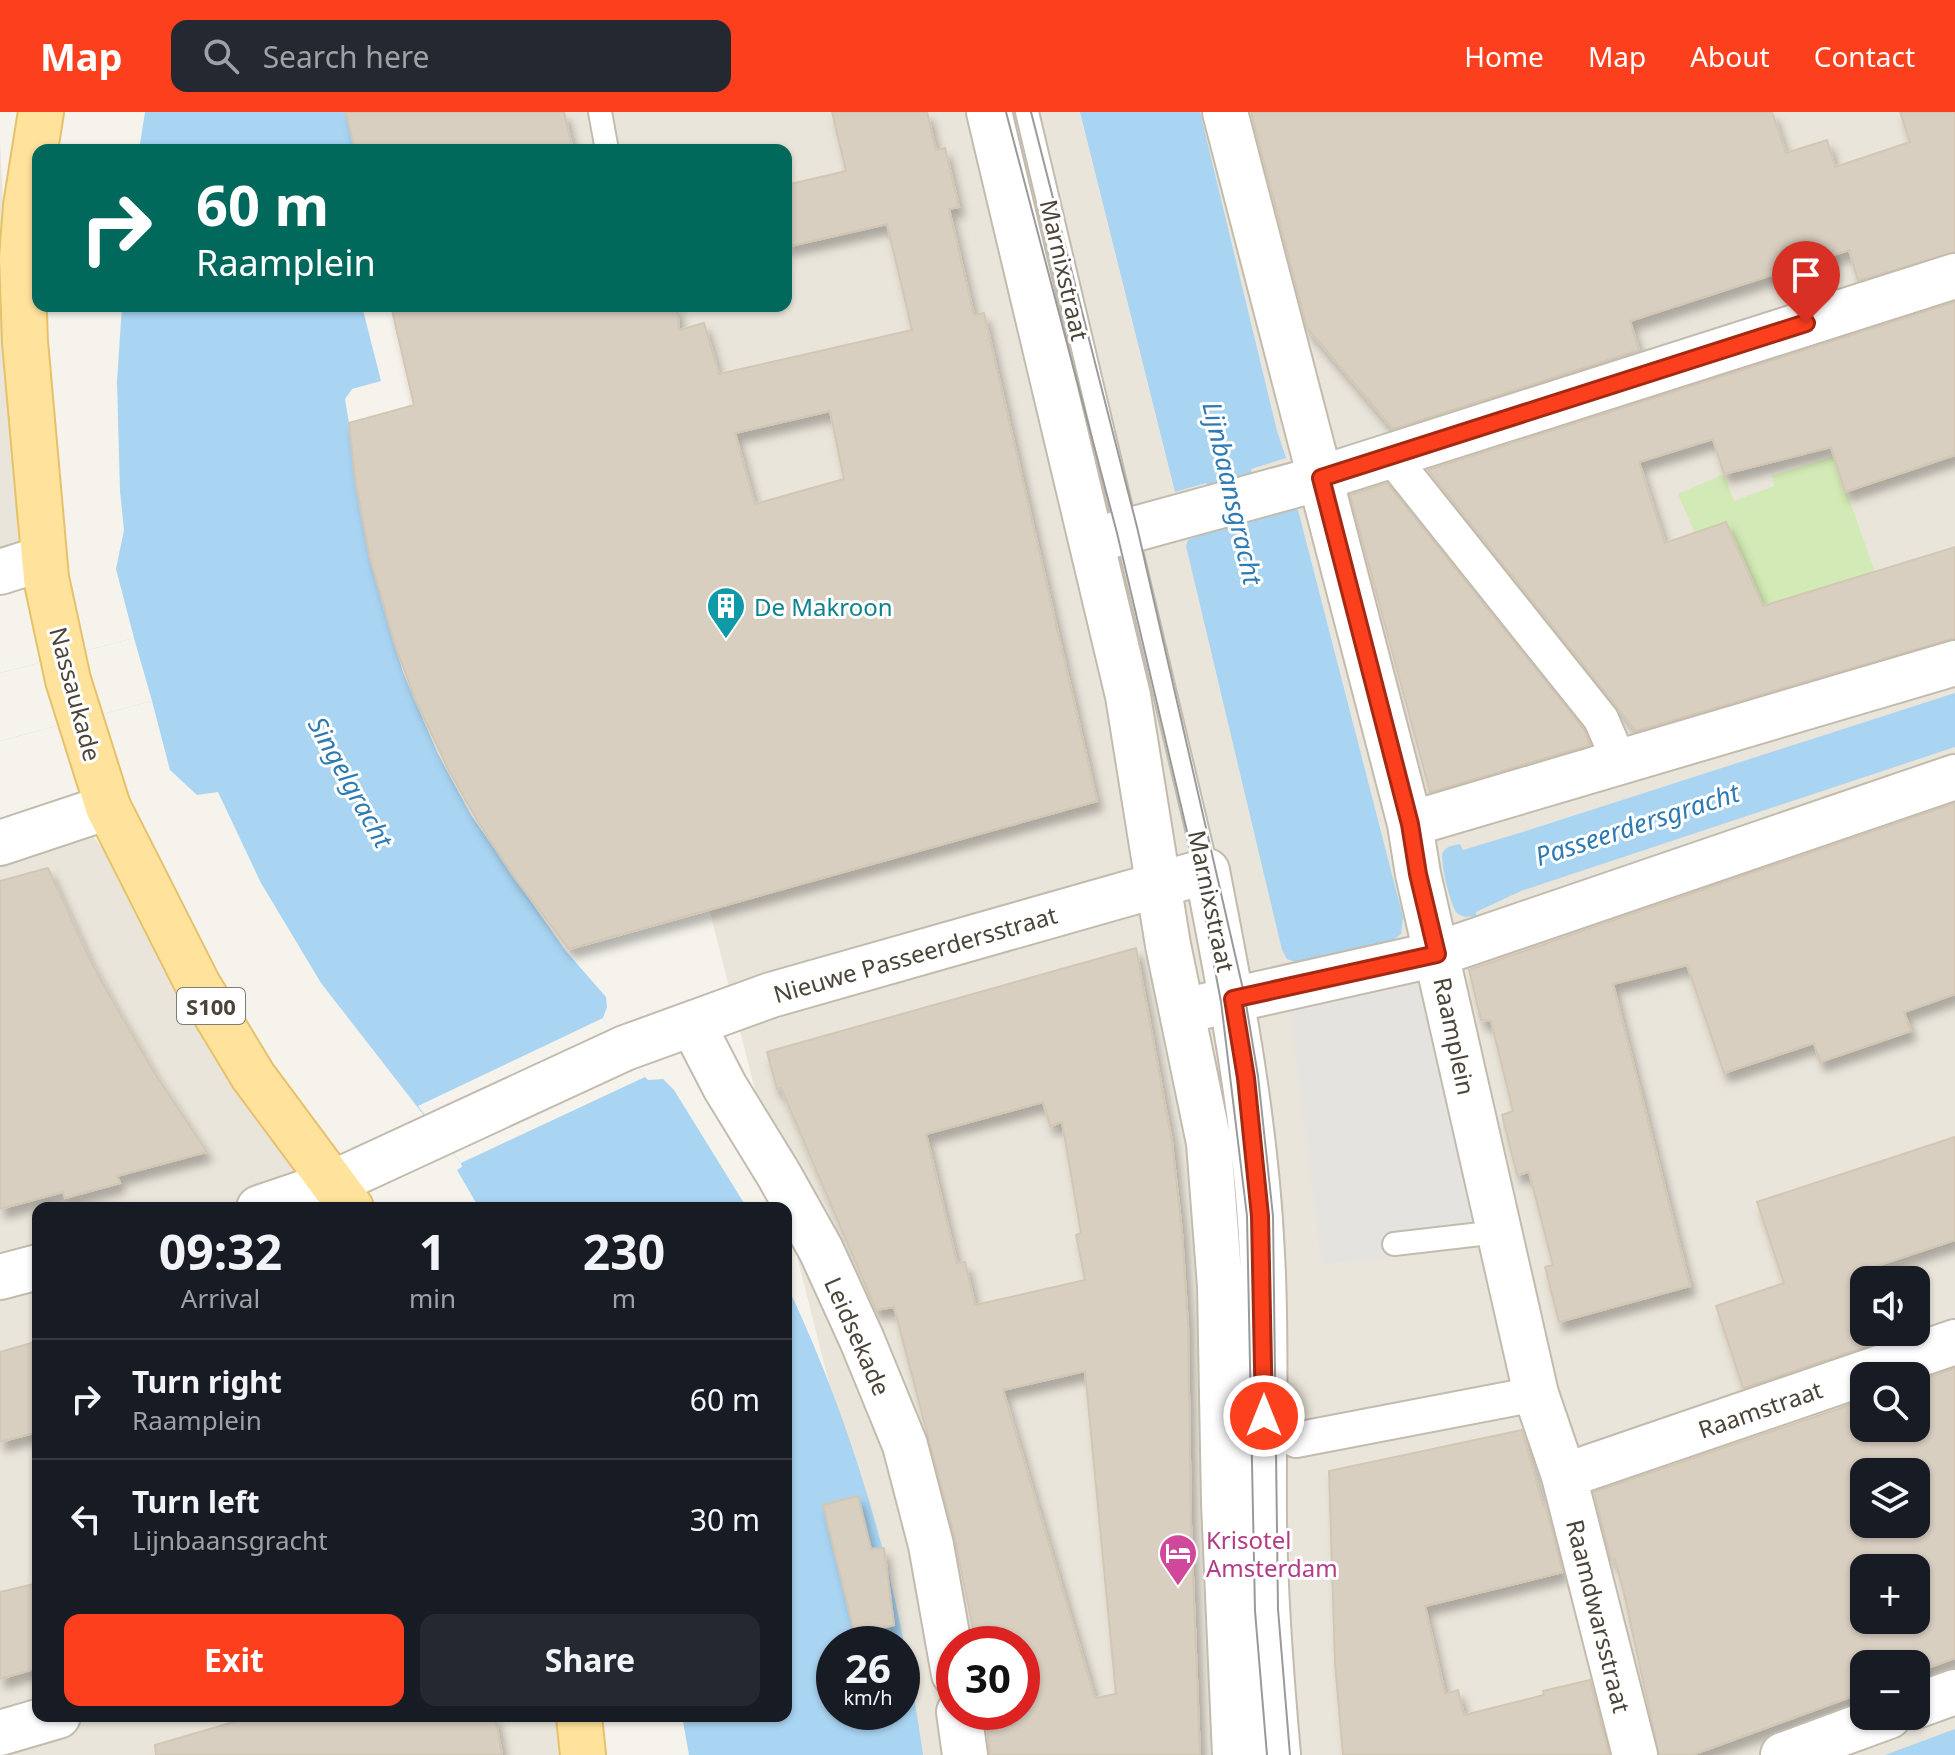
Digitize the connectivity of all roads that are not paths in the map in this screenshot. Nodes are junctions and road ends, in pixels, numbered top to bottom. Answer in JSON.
{"nodes":[{"id":1,"x":41,"y":112,"type":"edge"},
{"id":2,"x":600,"y":112,"type":"edge"},
{"id":3,"x":989,"y":112,"type":"edge"},
{"id":4,"x":1027,"y":112,"type":"edge"},
{"id":5,"x":1225,"y":112,"type":"edge"},
{"id":6,"x":606,"y":144,"type":"edge"},
{"id":7,"x":13,"y":207,"type":"edge"},
{"id":8,"x":1955,"y":276,"type":"edge"},
{"id":9,"x":1390,"y":455,"type":"junction"},
{"id":10,"x":1315,"y":479,"type":"junction"},
{"id":11,"x":1109,"y":536,"type":"junction"},
{"id":12,"x":45,"y":568,"type":"junction"},
{"id":13,"x":0,"y":572,"type":"edge"},
{"id":14,"x":1955,"y":663,"type":"edge"},
{"id":15,"x":1620,"y":763,"type":"junction"},
{"id":16,"x":1955,"y":777,"type":"edge"},
{"id":17,"x":105,"y":797,"type":"junction"},
{"id":18,"x":1410,"y":824,"type":"junction"},
{"id":19,"x":0,"y":843,"type":"edge"},
{"id":20,"x":1207,"y":871,"type":"junction"},
{"id":21,"x":1158,"y":885,"type":"junction"},
{"id":22,"x":1437,"y":954,"type":"junction"},
{"id":23,"x":1233,"y":999,"type":"junction"},
{"id":24,"x":1181,"y":1011,"type":"junction"},
{"id":25,"x":693,"y":1025,"type":"junction"},
{"id":26,"x":342,"y":1196,"type":"edge"},
{"id":27,"x":300,"y":1202,"type":"edge"},
{"id":28,"x":1498,"y":1232,"type":"junction"},
{"id":29,"x":1394,"y":1244,"type":"dead end"},
{"id":30,"x":32,"y":1269,"type":"edge"},
{"id":31,"x":0,"y":1277,"type":"edge"},
{"id":32,"x":1955,"y":1342,"type":"edge"},
{"id":33,"x":1536,"y":1394,"type":"junction"},
{"id":34,"x":1296,"y":1440,"type":"dead end"},
{"id":35,"x":1564,"y":1476,"type":"junction"},
{"id":36,"x":945,"y":1626,"type":"edge"},
{"id":37,"x":1955,"y":1692,"type":"edge"},
{"id":38,"x":1930,"y":1701,"type":"edge"},
{"id":39,"x":38,"y":1722,"type":"edge"},
{"id":40,"x":580,"y":1722,"type":"edge"},
{"id":41,"x":962,"y":1730,"type":"edge"},
{"id":42,"x":1851,"y":1730,"type":"edge"},
{"id":43,"x":0,"y":1733,"type":"edge"},
{"id":44,"x":583,"y":1755,"type":"edge"},
{"id":45,"x":965,"y":1755,"type":"edge"},
{"id":46,"x":1235,"y":1755,"type":"edge"},
{"id":47,"x":1278,"y":1755,"type":"edge"},
{"id":48,"x":1635,"y":1755,"type":"edge"},
{"id":49,"x":1783,"y":1755,"type":"edge"}],
"edges":[{"from":1,"to":7,"type":"main road","name":"Nassaukade","number":"S100"},
{"from":2,"to":6,"type":"lane"},
{"from":3,"to":11,"type":"street","name":"Marnixstraat"},
{"from":4,"to":11,"type":"lane","name":"Marnixstraat"},
{"from":5,"to":10,"type":"street"},
{"from":7,"to":12,"type":"main road","name":"Nassaukade","number":"S100"},
{"from":8,"to":9,"type":"street"},
{"from":9,"to":10,"type":"street"},
{"from":9,"to":15,"type":"street"},
{"from":10,"to":11,"type":"street"},
{"from":10,"to":18,"type":"street"},
{"from":11,"to":20,"type":"lane","name":"Marnixstraat"},
{"from":11,"to":21,"type":"street","name":"Marnixstraat"},
{"from":12,"to":13,"type":"street"},
{"from":12,"to":17,"type":"main road","name":"Nassaukade","number":"S100"},
{"from":14,"to":15,"type":"street"},
{"from":15,"to":18,"type":"street"},
{"from":16,"to":22,"type":"street"},
{"from":17,"to":19,"type":"street"},
{"from":17,"to":26,"type":"main road","name":"Nassaukade","number":"S100"},
{"from":18,"to":22,"type":"street"},
{"from":20,"to":21,"type":"street","name":"Nieuwe Passeerdersstraat"},
{"from":20,"to":23,"type":"street","name":"Marnixstraat"},
{"from":21,"to":24,"type":"street","name":"Marnixstraat"},
{"from":21,"to":25,"type":"street","name":"Nieuwe Passeerdersstraat"},
{"from":22,"to":23,"type":"street","name":"Raamplein"},
{"from":22,"to":28,"type":"street","name":"Raamplein"},
{"from":23,"to":24,"type":"street","name":"Raamplein"},
{"from":23,"to":47,"type":"street","name":"Marnixstraat"},
{"from":24,"to":46,"type":"street","name":"Marnixstraat"},
{"from":25,"to":26,"type":"street","name":"Nieuwe Passeerdersstraat"},
{"from":25,"to":36,"type":"street","name":"Leidsekade"},
{"from":26,"to":27,"type":"street","name":"Nieuwe Passeerdersstraat"},
{"from":28,"to":29,"type":"lane"},
{"from":28,"to":33,"type":"street","name":"Raamplein"},
{"from":30,"to":31,"type":"street"},
{"from":32,"to":35,"type":"street","name":"Raamstraat"},
{"from":33,"to":34,"type":"street"},
{"from":33,"to":35,"type":"street","name":"Raamplein"},
{"from":35,"to":48,"type":"street","name":"Raamdwarsstraat"},
{"from":37,"to":38,"type":"street"},
{"from":39,"to":43,"type":"street"},
{"from":40,"to":44,"type":"main road"},
{"from":41,"to":45,"type":"street"},
{"from":42,"to":49,"type":"street"}]}
